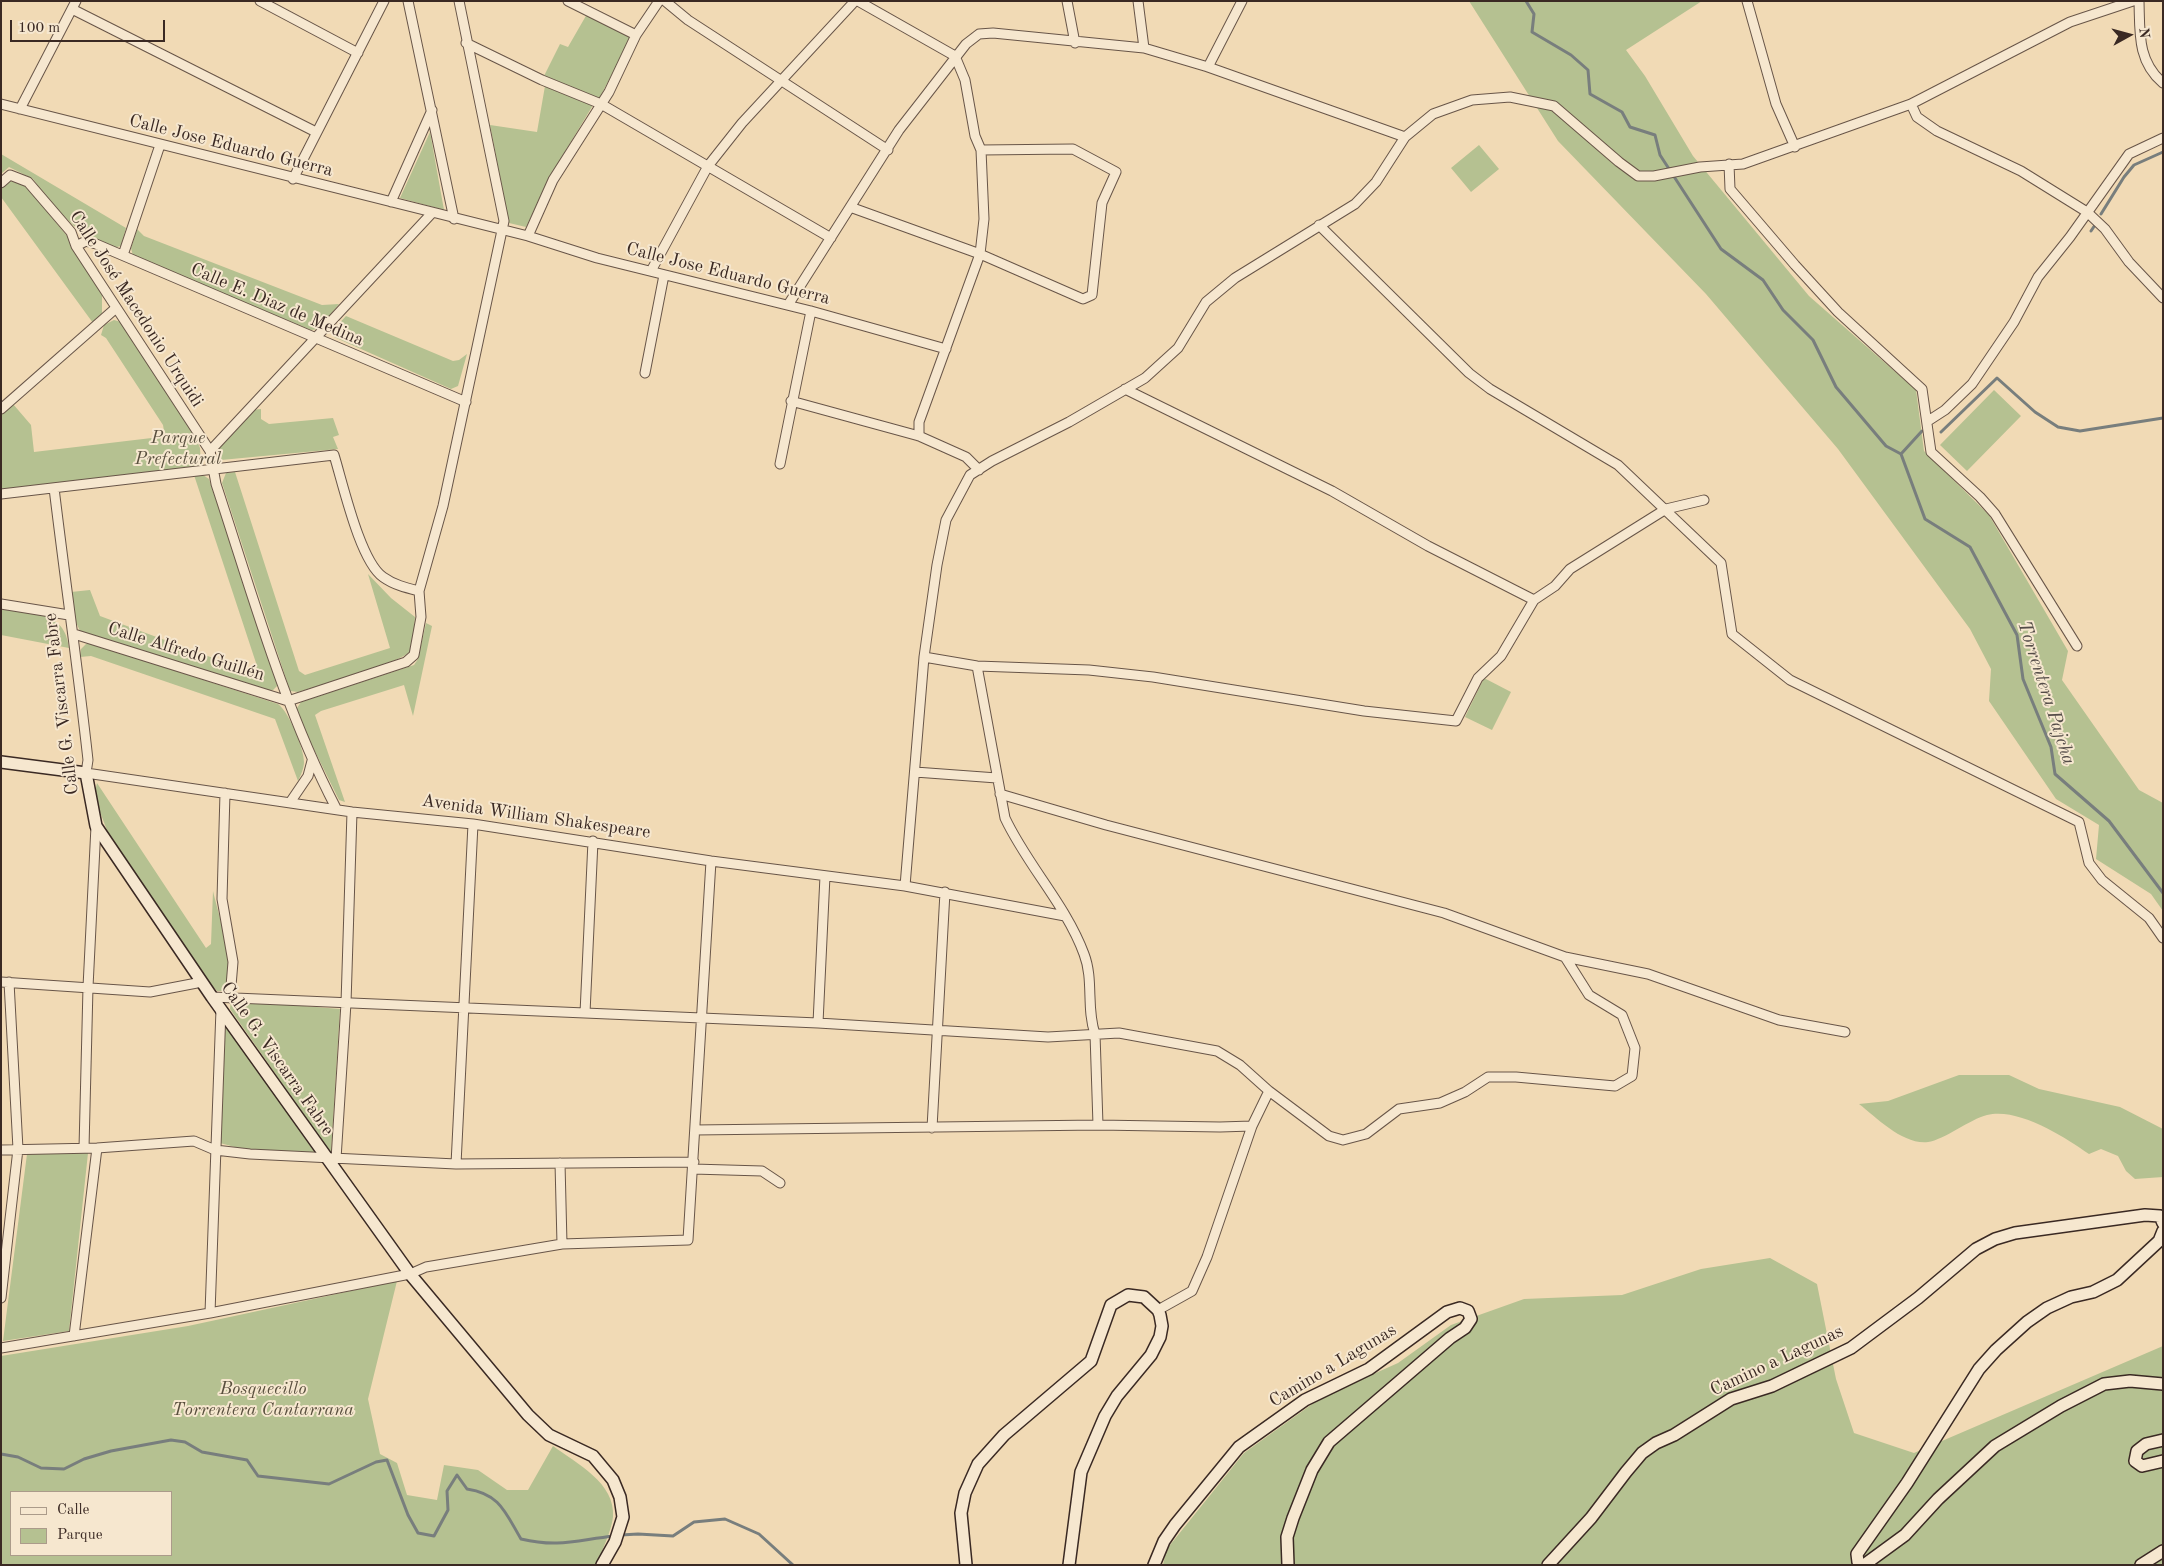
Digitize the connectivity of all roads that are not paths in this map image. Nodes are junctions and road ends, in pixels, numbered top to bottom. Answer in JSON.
{"nodes":[{"id":1,"x":260,"y":1,"type":"edge"},
{"id":2,"x":384,"y":1,"type":"edge"},
{"id":3,"x":408,"y":1,"type":"edge"},
{"id":4,"x":459,"y":1,"type":"edge"},
{"id":5,"x":568,"y":1,"type":"edge"},
{"id":6,"x":659,"y":1,"type":"edge"},
{"id":7,"x":665,"y":1,"type":"edge"},
{"id":8,"x":856,"y":1,"type":"edge"},
{"id":9,"x":1067,"y":1,"type":"edge"},
{"id":10,"x":1138,"y":1,"type":"edge"},
{"id":11,"x":1242,"y":1,"type":"edge"},
{"id":12,"x":1747,"y":1,"type":"edge"},
{"id":13,"x":2133,"y":1,"type":"edge"},
{"id":14,"x":2139,"y":1,"type":"edge"},
{"id":15,"x":74,"y":5,"type":"edge"},
{"id":16,"x":636,"y":36,"type":"junction"},
{"id":17,"x":466,"y":43,"type":"junction"},
{"id":18,"x":1075,"y":43,"type":"junction"},
{"id":19,"x":1144,"y":48,"type":"junction"},
{"id":20,"x":358,"y":52,"type":"junction"},
{"id":21,"x":955,"y":56,"type":"junction"},
{"id":22,"x":1208,"y":67,"type":"junction"},
{"id":23,"x":782,"y":81,"type":"junction"},
{"id":24,"x":2163,"y":83,"type":"edge"},
{"id":25,"x":1,"y":104,"type":"edge"},
{"id":26,"x":602,"y":104,"type":"junction"},
{"id":27,"x":1911,"y":104,"type":"junction"},
{"id":28,"x":20,"y":109,"type":"junction"},
{"id":29,"x":432,"y":110,"type":"junction"},
{"id":30,"x":316,"y":132,"type":"junction"},
{"id":31,"x":1405,"y":137,"type":"junction"},
{"id":32,"x":2163,"y":138,"type":"edge"},
{"id":33,"x":160,"y":146,"type":"junction"},
{"id":34,"x":1795,"y":147,"type":"junction"},
{"id":35,"x":888,"y":150,"type":"junction"},
{"id":36,"x":981,"y":150,"type":"junction"},
{"id":37,"x":1728,"y":164,"type":"junction"},
{"id":38,"x":708,"y":166,"type":"junction"},
{"id":39,"x":293,"y":179,"type":"junction"},
{"id":40,"x":1,"y":183,"type":"edge"},
{"id":41,"x":391,"y":202,"type":"junction"},
{"id":42,"x":850,"y":207,"type":"junction"},
{"id":43,"x":2087,"y":212,"type":"junction"},
{"id":44,"x":432,"y":213,"type":"junction"},
{"id":45,"x":454,"y":219,"type":"junction"},
{"id":46,"x":1319,"y":225,"type":"junction"},
{"id":47,"x":502,"y":230,"type":"junction"},
{"id":48,"x":528,"y":236,"type":"junction"},
{"id":49,"x":831,"y":238,"type":"junction"},
{"id":50,"x":76,"y":246,"type":"junction"},
{"id":51,"x":980,"y":254,"type":"junction"},
{"id":52,"x":123,"y":255,"type":"junction"},
{"id":53,"x":651,"y":271,"type":"junction"},
{"id":54,"x":664,"y":275,"type":"junction"},
{"id":55,"x":2163,"y":298,"type":"edge"},
{"id":56,"x":788,"y":305,"type":"junction"},
{"id":57,"x":116,"y":308,"type":"junction"},
{"id":58,"x":811,"y":311,"type":"junction"},
{"id":59,"x":314,"y":339,"type":"junction"},
{"id":60,"x":946,"y":349,"type":"junction"},
{"id":61,"x":645,"y":373,"type":"dead end"},
{"id":62,"x":1125,"y":389,"type":"junction"},
{"id":63,"x":791,"y":401,"type":"junction"},
{"id":64,"x":466,"y":402,"type":"junction"},
{"id":65,"x":1,"y":409,"type":"edge"},
{"id":66,"x":1928,"y":421,"type":"junction"},
{"id":67,"x":919,"y":436,"type":"junction"},
{"id":68,"x":210,"y":451,"type":"junction"},
{"id":69,"x":780,"y":464,"type":"dead end"},
{"id":70,"x":214,"y":469,"type":"junction"},
{"id":71,"x":979,"y":470,"type":"junction"},
{"id":72,"x":54,"y":488,"type":"junction"},
{"id":73,"x":1,"y":494,"type":"edge"},
{"id":74,"x":1704,"y":500,"type":"dead end"},
{"id":75,"x":1666,"y":509,"type":"junction"},
{"id":76,"x":419,"y":591,"type":"junction"},
{"id":77,"x":1534,"y":600,"type":"junction"},
{"id":78,"x":1,"y":604,"type":"edge"},
{"id":79,"x":69,"y":615,"type":"junction"},
{"id":80,"x":74,"y":634,"type":"junction"},
{"id":81,"x":2077,"y":646,"type":"dead end"},
{"id":82,"x":924,"y":657,"type":"junction"},
{"id":83,"x":977,"y":666,"type":"junction"},
{"id":84,"x":288,"y":701,"type":"junction"},
{"id":85,"x":312,"y":761,"type":"junction"},
{"id":86,"x":1,"y":762,"type":"edge"},
{"id":87,"x":915,"y":772,"type":"junction"},
{"id":88,"x":86,"y":773,"type":"junction"},
{"id":89,"x":997,"y":778,"type":"junction"},
{"id":90,"x":225,"y":793,"type":"junction"},
{"id":91,"x":1000,"y":794,"type":"junction"},
{"id":92,"x":292,"y":801,"type":"junction"},
{"id":93,"x":336,"y":808,"type":"junction"},
{"id":94,"x":352,"y":812,"type":"junction"},
{"id":95,"x":473,"y":824,"type":"junction"},
{"id":96,"x":96,"y":826,"type":"junction"},
{"id":97,"x":594,"y":842,"type":"junction"},
{"id":98,"x":711,"y":860,"type":"junction"},
{"id":99,"x":825,"y":876,"type":"junction"},
{"id":100,"x":905,"y":886,"type":"junction"},
{"id":101,"x":945,"y":892,"type":"junction"},
{"id":102,"x":1065,"y":916,"type":"junction"},
{"id":103,"x":2163,"y":938,"type":"edge"},
{"id":104,"x":1565,"y":957,"type":"junction"},
{"id":105,"x":5,"y":982,"type":"edge"},
{"id":106,"x":202,"y":982,"type":"junction"},
{"id":107,"x":88,"y":987,"type":"junction"},
{"id":108,"x":212,"y":997,"type":"junction"},
{"id":109,"x":230,"y":998,"type":"junction"},
{"id":110,"x":346,"y":1003,"type":"junction"},
{"id":111,"x":465,"y":1008,"type":"junction"},
{"id":112,"x":221,"y":1009,"type":"junction"},
{"id":113,"x":584,"y":1013,"type":"junction"},
{"id":114,"x":702,"y":1018,"type":"junction"},
{"id":115,"x":818,"y":1023,"type":"junction"},
{"id":116,"x":938,"y":1031,"type":"junction"},
{"id":117,"x":1845,"y":1032,"type":"dead end"},
{"id":118,"x":1095,"y":1034,"type":"junction"},
{"id":119,"x":1269,"y":1091,"type":"junction"},
{"id":120,"x":1098,"y":1125,"type":"junction"},
{"id":121,"x":1252,"y":1126,"type":"junction"},
{"id":122,"x":932,"y":1128,"type":"junction"},
{"id":123,"x":695,"y":1130,"type":"junction"},
{"id":124,"x":84,"y":1148,"type":"junction"},
{"id":125,"x":97,"y":1148,"type":"junction"},
{"id":126,"x":18,"y":1149,"type":"junction"},
{"id":127,"x":1,"y":1150,"type":"edge"},
{"id":128,"x":215,"y":1150,"type":"junction"},
{"id":129,"x":331,"y":1159,"type":"junction"},
{"id":130,"x":560,"y":1163,"type":"junction"},
{"id":131,"x":456,"y":1164,"type":"junction"},
{"id":132,"x":694,"y":1165,"type":"junction"},
{"id":133,"x":780,"y":1183,"type":"dead end"},
{"id":134,"x":2163,"y":1223,"type":"edge"},
{"id":135,"x":2163,"y":1231,"type":"edge"},
{"id":136,"x":562,"y":1244,"type":"junction"},
{"id":137,"x":410,"y":1274,"type":"junction"},
{"id":138,"x":1,"y":1298,"type":"edge"},
{"id":139,"x":1158,"y":1310,"type":"junction"},
{"id":140,"x":210,"y":1312,"type":"junction"},
{"id":141,"x":74,"y":1336,"type":"junction"},
{"id":142,"x":1,"y":1348,"type":"edge"},
{"id":143,"x":2163,"y":1384,"type":"edge"},
{"id":144,"x":2163,"y":1440,"type":"edge"},
{"id":145,"x":2163,"y":1461,"type":"edge"},
{"id":146,"x":2163,"y":1551,"type":"edge"},
{"id":147,"x":602,"y":1565,"type":"edge"},
{"id":148,"x":966,"y":1565,"type":"edge"},
{"id":149,"x":1069,"y":1565,"type":"edge"},
{"id":150,"x":1154,"y":1565,"type":"edge"},
{"id":151,"x":1288,"y":1565,"type":"edge"},
{"id":152,"x":1548,"y":1565,"type":"edge"},
{"id":153,"x":1864,"y":1565,"type":"edge"},
{"id":154,"x":2141,"y":1565,"type":"edge"}],
"edges":[{"from":1,"to":20,"type":"street"},
{"from":2,"to":20,"type":"street"},
{"from":3,"to":29,"type":"street"},
{"from":4,"to":17,"type":"street"},
{"from":5,"to":16,"type":"street"},
{"from":6,"to":16,"type":"street"},
{"from":7,"to":23,"type":"street"},
{"from":8,"to":21,"type":"street"},
{"from":8,"to":23,"type":"street"},
{"from":9,"to":18,"type":"street"},
{"from":10,"to":19,"type":"street"},
{"from":11,"to":22,"type":"street"},
{"from":12,"to":34,"type":"street"},
{"from":13,"to":27,"type":"street"},
{"from":14,"to":24,"type":"street"},
{"from":15,"to":28,"type":"street"},
{"from":15,"to":30,"type":"street"},
{"from":16,"to":26,"type":"street"},
{"from":17,"to":26,"type":"street"},
{"from":17,"to":47,"type":"street"},
{"from":18,"to":19,"type":"street"},
{"from":18,"to":21,"type":"street"},
{"from":19,"to":22,"type":"street"},
{"from":20,"to":30,"type":"street"},
{"from":21,"to":35,"type":"street"},
{"from":21,"to":36,"type":"street"},
{"from":22,"to":31,"type":"street"},
{"from":23,"to":35,"type":"street"},
{"from":23,"to":38,"type":"street"},
{"from":25,"to":28,"type":"street","name":"Calle Jose Eduardo Guerra"},
{"from":26,"to":38,"type":"street"},
{"from":26,"to":48,"type":"street"},
{"from":27,"to":34,"type":"street"},
{"from":27,"to":43,"type":"street"},
{"from":28,"to":33,"type":"street","name":"Calle Jose Eduardo Guerra"},
{"from":29,"to":41,"type":"street"},
{"from":29,"to":45,"type":"street"},
{"from":30,"to":39,"type":"street"},
{"from":31,"to":37,"type":"street"},
{"from":31,"to":46,"type":"street"},
{"from":32,"to":43,"type":"street"},
{"from":33,"to":39,"type":"street","name":"Calle Jose Eduardo Guerra"},
{"from":33,"to":52,"type":"street"},
{"from":34,"to":37,"type":"street"},
{"from":35,"to":42,"type":"street"},
{"from":36,"to":51,"type":"street"},
{"from":36,"to":51,"type":"street"},
{"from":37,"to":66,"type":"street"},
{"from":38,"to":49,"type":"street"},
{"from":38,"to":53,"type":"street"},
{"from":39,"to":41,"type":"street","name":"Calle Jose Eduardo Guerra"},
{"from":40,"to":50,"type":"street","name":"Calle José Macedonio Urquidi"},
{"from":41,"to":44,"type":"street","name":"Calle Jose Eduardo Guerra"},
{"from":42,"to":49,"type":"street"},
{"from":42,"to":51,"type":"street"},
{"from":43,"to":55,"type":"street"},
{"from":43,"to":66,"type":"street"},
{"from":44,"to":45,"type":"street","name":"Calle Jose Eduardo Guerra"},
{"from":44,"to":59,"type":"street"},
{"from":45,"to":47,"type":"street","name":"Calle Jose Eduardo Guerra"},
{"from":46,"to":62,"type":"street"},
{"from":46,"to":75,"type":"street"},
{"from":47,"to":48,"type":"street","name":"Calle Jose Eduardo Guerra"},
{"from":47,"to":64,"type":"street"},
{"from":48,"to":53,"type":"street","name":"Calle Jose Eduardo Guerra"},
{"from":49,"to":56,"type":"street"},
{"from":50,"to":52,"type":"street","name":"Calle E. Diaz de Medina"},
{"from":50,"to":57,"type":"street","name":"Calle José Macedonio Urquidi"},
{"from":51,"to":60,"type":"street"},
{"from":52,"to":59,"type":"street","name":"Calle E. Diaz de Medina"},
{"from":53,"to":54,"type":"street","name":"Calle Jose Eduardo Guerra"},
{"from":54,"to":56,"type":"street","name":"Calle Jose Eduardo Guerra"},
{"from":54,"to":61,"type":"street"},
{"from":56,"to":58,"type":"street","name":"Calle Jose Eduardo Guerra"},
{"from":57,"to":65,"type":"street"},
{"from":57,"to":68,"type":"street","name":"Calle José Macedonio Urquidi"},
{"from":58,"to":60,"type":"street","name":"Calle Jose Eduardo Guerra"},
{"from":58,"to":63,"type":"street"},
{"from":59,"to":64,"type":"street","name":"Calle E. Diaz de Medina"},
{"from":59,"to":68,"type":"street"},
{"from":60,"to":67,"type":"street"},
{"from":62,"to":71,"type":"street"},
{"from":62,"to":77,"type":"street"},
{"from":63,"to":67,"type":"street"},
{"from":63,"to":69,"type":"street"},
{"from":64,"to":76,"type":"street"},
{"from":66,"to":81,"type":"street"},
{"from":67,"to":71,"type":"street"},
{"from":68,"to":70,"type":"street","name":"Calle José Macedonio Urquidi"},
{"from":70,"to":72,"type":"street"},
{"from":70,"to":76,"type":"street"},
{"from":70,"to":84,"type":"street","name":"Calle José Macedonio Urquidi"},
{"from":71,"to":82,"type":"street"},
{"from":72,"to":73,"type":"street"},
{"from":72,"to":79,"type":"street","name":"Calle G. Viscarra Fabre"},
{"from":74,"to":75,"type":"street"},
{"from":75,"to":77,"type":"street"},
{"from":75,"to":103,"type":"street"},
{"from":76,"to":84,"type":"street"},
{"from":77,"to":83,"type":"street"},
{"from":78,"to":79,"type":"street"},
{"from":79,"to":80,"type":"street","name":"Calle G. Viscarra Fabre"},
{"from":80,"to":84,"type":"street","name":"Calle Alfredo Guillén"},
{"from":80,"to":88,"type":"street","name":"Calle G. Viscarra Fabre"},
{"from":82,"to":83,"type":"street"},
{"from":82,"to":87,"type":"street"},
{"from":83,"to":89,"type":"street"},
{"from":84,"to":85,"type":"street","name":"Calle José Macedonio Urquidi"},
{"from":85,"to":92,"type":"street"},
{"from":85,"to":93,"type":"street","name":"Calle José Macedonio Urquidi"},
{"from":86,"to":88,"type":"street","name":"Avenida William Shakespeare"},
{"from":87,"to":89,"type":"street"},
{"from":87,"to":100,"type":"street"},
{"from":88,"to":90,"type":"street","name":"Avenida William Shakespeare"},
{"from":88,"to":96,"type":"street","name":"Calle G. Viscarra Fabre"},
{"from":89,"to":91,"type":"street"},
{"from":90,"to":92,"type":"street","name":"Avenida William Shakespeare"},
{"from":90,"to":109,"type":"street"},
{"from":91,"to":102,"type":"street"},
{"from":91,"to":104,"type":"street"},
{"from":92,"to":93,"type":"street","name":"Avenida William Shakespeare"},
{"from":93,"to":94,"type":"street","name":"Avenida William Shakespeare"},
{"from":94,"to":95,"type":"street","name":"Avenida William Shakespeare"},
{"from":94,"to":110,"type":"street"},
{"from":95,"to":97,"type":"street","name":"Avenida William Shakespeare"},
{"from":95,"to":111,"type":"street"},
{"from":96,"to":106,"type":"street","name":"Calle G. Viscarra Fabre"},
{"from":96,"to":107,"type":"street"},
{"from":97,"to":98,"type":"street","name":"Avenida William Shakespeare"},
{"from":97,"to":113,"type":"street"},
{"from":98,"to":99,"type":"street","name":"Avenida William Shakespeare"},
{"from":98,"to":114,"type":"street"},
{"from":99,"to":100,"type":"street","name":"Avenida William Shakespeare"},
{"from":99,"to":115,"type":"street"},
{"from":100,"to":101,"type":"street","name":"Avenida William Shakespeare"},
{"from":101,"to":102,"type":"street","name":"Avenida William Shakespeare"},
{"from":101,"to":116,"type":"street"},
{"from":102,"to":118,"type":"street"},
{"from":104,"to":117,"type":"street"},
{"from":104,"to":119,"type":"street"},
{"from":105,"to":107,"type":"street"},
{"from":105,"to":126,"type":"street"},
{"from":106,"to":107,"type":"street"},
{"from":106,"to":108,"type":"street","name":"Calle G. Viscarra Fabre"},
{"from":107,"to":124,"type":"street"},
{"from":108,"to":109,"type":"street"},
{"from":108,"to":112,"type":"street","name":"Calle G. Viscarra Fabre"},
{"from":109,"to":110,"type":"street"},
{"from":110,"to":111,"type":"street"},
{"from":110,"to":129,"type":"street"},
{"from":111,"to":113,"type":"street"},
{"from":111,"to":131,"type":"street"},
{"from":112,"to":128,"type":"street"},
{"from":112,"to":129,"type":"street","name":"Calle G. Viscarra Fabre"},
{"from":113,"to":114,"type":"street"},
{"from":114,"to":115,"type":"street"},
{"from":114,"to":123,"type":"street"},
{"from":115,"to":116,"type":"street"},
{"from":116,"to":118,"type":"street"},
{"from":116,"to":122,"type":"street"},
{"from":118,"to":119,"type":"street"},
{"from":118,"to":120,"type":"street"},
{"from":119,"to":121,"type":"street"},
{"from":120,"to":121,"type":"street"},
{"from":120,"to":122,"type":"street"},
{"from":121,"to":139,"type":"street"},
{"from":122,"to":123,"type":"street"},
{"from":123,"to":132,"type":"street"},
{"from":124,"to":125,"type":"street"},
{"from":124,"to":126,"type":"street"},
{"from":125,"to":128,"type":"street"},
{"from":125,"to":141,"type":"street"},
{"from":126,"to":127,"type":"street"},
{"from":126,"to":138,"type":"street"},
{"from":128,"to":129,"type":"street"},
{"from":128,"to":140,"type":"street"},
{"from":129,"to":131,"type":"street"},
{"from":129,"to":137,"type":"street","name":"Calle G. Viscarra Fabre"},
{"from":130,"to":131,"type":"street"},
{"from":130,"to":132,"type":"street"},
{"from":130,"to":136,"type":"street"},
{"from":132,"to":133,"type":"street"},
{"from":132,"to":136,"type":"street"},
{"from":134,"to":152,"type":"street","name":"Camino a Lagunas"},
{"from":135,"to":153,"type":"street"},
{"from":136,"to":137,"type":"street"},
{"from":137,"to":140,"type":"street"},
{"from":137,"to":147,"type":"street","name":"Calle G. Viscarra Fabre"},
{"from":139,"to":148,"type":"street"},
{"from":139,"to":149,"type":"street"},
{"from":140,"to":141,"type":"street"},
{"from":141,"to":142,"type":"street"},
{"from":143,"to":153,"type":"street"},
{"from":144,"to":145,"type":"street"},
{"from":146,"to":154,"type":"street"},
{"from":150,"to":151,"type":"street","name":"Camino a Lagunas"}]}
